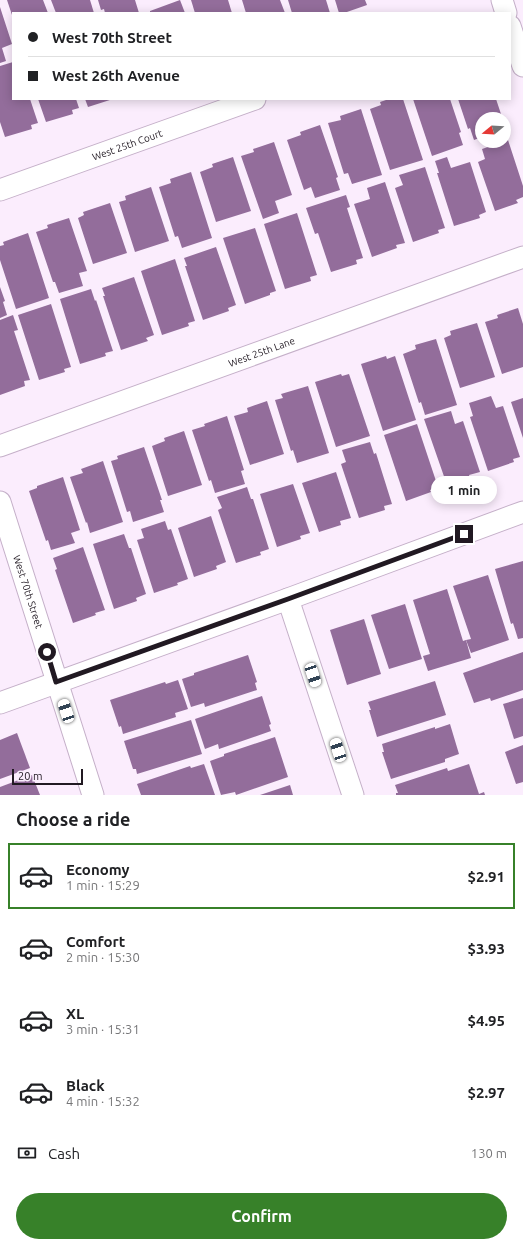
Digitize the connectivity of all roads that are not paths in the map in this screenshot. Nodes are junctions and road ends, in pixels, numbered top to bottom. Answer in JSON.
{"nodes":[{"id":1,"x":511,"y":32,"type":"edge"},
{"id":2,"x":523,"y":66,"type":"edge"},
{"id":3,"x":252,"y":100,"type":"edge"},
{"id":4,"x":0,"y":190,"type":"edge"},
{"id":5,"x":523,"y":257,"type":"edge"},
{"id":6,"x":0,"y":446,"type":"edge"},
{"id":7,"x":0,"y":502,"type":"edge"},
{"id":8,"x":523,"y":512,"type":"edge"},
{"id":9,"x":288,"y":599,"type":"junction"},
{"id":10,"x":56,"y":682,"type":"junction"},
{"id":11,"x":0,"y":702,"type":"edge"},
{"id":12,"x":93,"y":795,"type":"edge"},
{"id":13,"x":353,"y":795,"type":"edge"}],
"edges":[{"from":1,"to":2,"type":"street"},
{"from":3,"to":4,"type":"street","name":"West 25th Court"},
{"from":5,"to":6,"type":"street","name":"West 25th Lane"},
{"from":7,"to":10,"type":"street","name":"West 70th Street"},
{"from":8,"to":9,"type":"street"},
{"from":9,"to":10,"type":"street"},
{"from":9,"to":13,"type":"street"},
{"from":10,"to":11,"type":"street"},
{"from":10,"to":12,"type":"street","name":"West 70th Street"}]}
